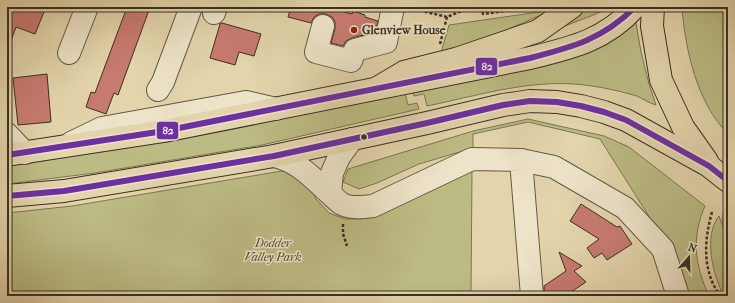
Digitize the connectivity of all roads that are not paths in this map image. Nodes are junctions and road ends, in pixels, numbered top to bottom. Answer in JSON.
{"nodes":[{"id":1,"x":87,"y":7,"type":"edge"},
{"id":2,"x":191,"y":7,"type":"edge"},
{"id":3,"x":393,"y":7,"type":"edge"},
{"id":4,"x":572,"y":7,"type":"edge"},
{"id":5,"x":635,"y":7,"type":"edge"},
{"id":6,"x":653,"y":7,"type":"edge"},
{"id":7,"x":323,"y":26,"type":"dead end"},
{"id":8,"x":69,"y":52,"type":"dead end"},
{"id":9,"x":377,"y":88,"type":"junction"},
{"id":10,"x":158,"y":90,"type":"dead end"},
{"id":11,"x":7,"y":134,"type":"edge"},
{"id":12,"x":352,"y":139,"type":"junction"},
{"id":13,"x":16,"y":154,"type":"edge"},
{"id":14,"x":274,"y":156,"type":"junction"},
{"id":15,"x":521,"y":160,"type":"junction"},
{"id":16,"x":710,"y":166,"type":"junction"},
{"id":17,"x":728,"y":181,"type":"edge"},
{"id":18,"x":330,"y":193,"type":"junction"},
{"id":19,"x":7,"y":196,"type":"edge"},
{"id":20,"x":532,"y":296,"type":"edge"},
{"id":21,"x":678,"y":296,"type":"edge"}],
"edges":[{"from":1,"to":8,"type":"street"},
{"from":2,"to":10,"type":"street"},
{"from":3,"to":7,"type":"street"},
{"from":4,"to":9,"type":"main road"},
{"from":5,"to":9,"type":"main road"},
{"from":6,"to":16,"type":"main road"},
{"from":9,"to":13,"type":"main road"},
{"from":11,"to":13,"type":"street"},
{"from":12,"to":14,"type":"main road"},
{"from":12,"to":16,"type":"main road"},
{"from":12,"to":18,"type":"street"},
{"from":14,"to":18,"type":"street"},
{"from":14,"to":19,"type":"main road"},
{"from":15,"to":18,"type":"street"},
{"from":15,"to":20,"type":"street"},
{"from":15,"to":21,"type":"street"},
{"from":16,"to":17,"type":"main road"}]}
